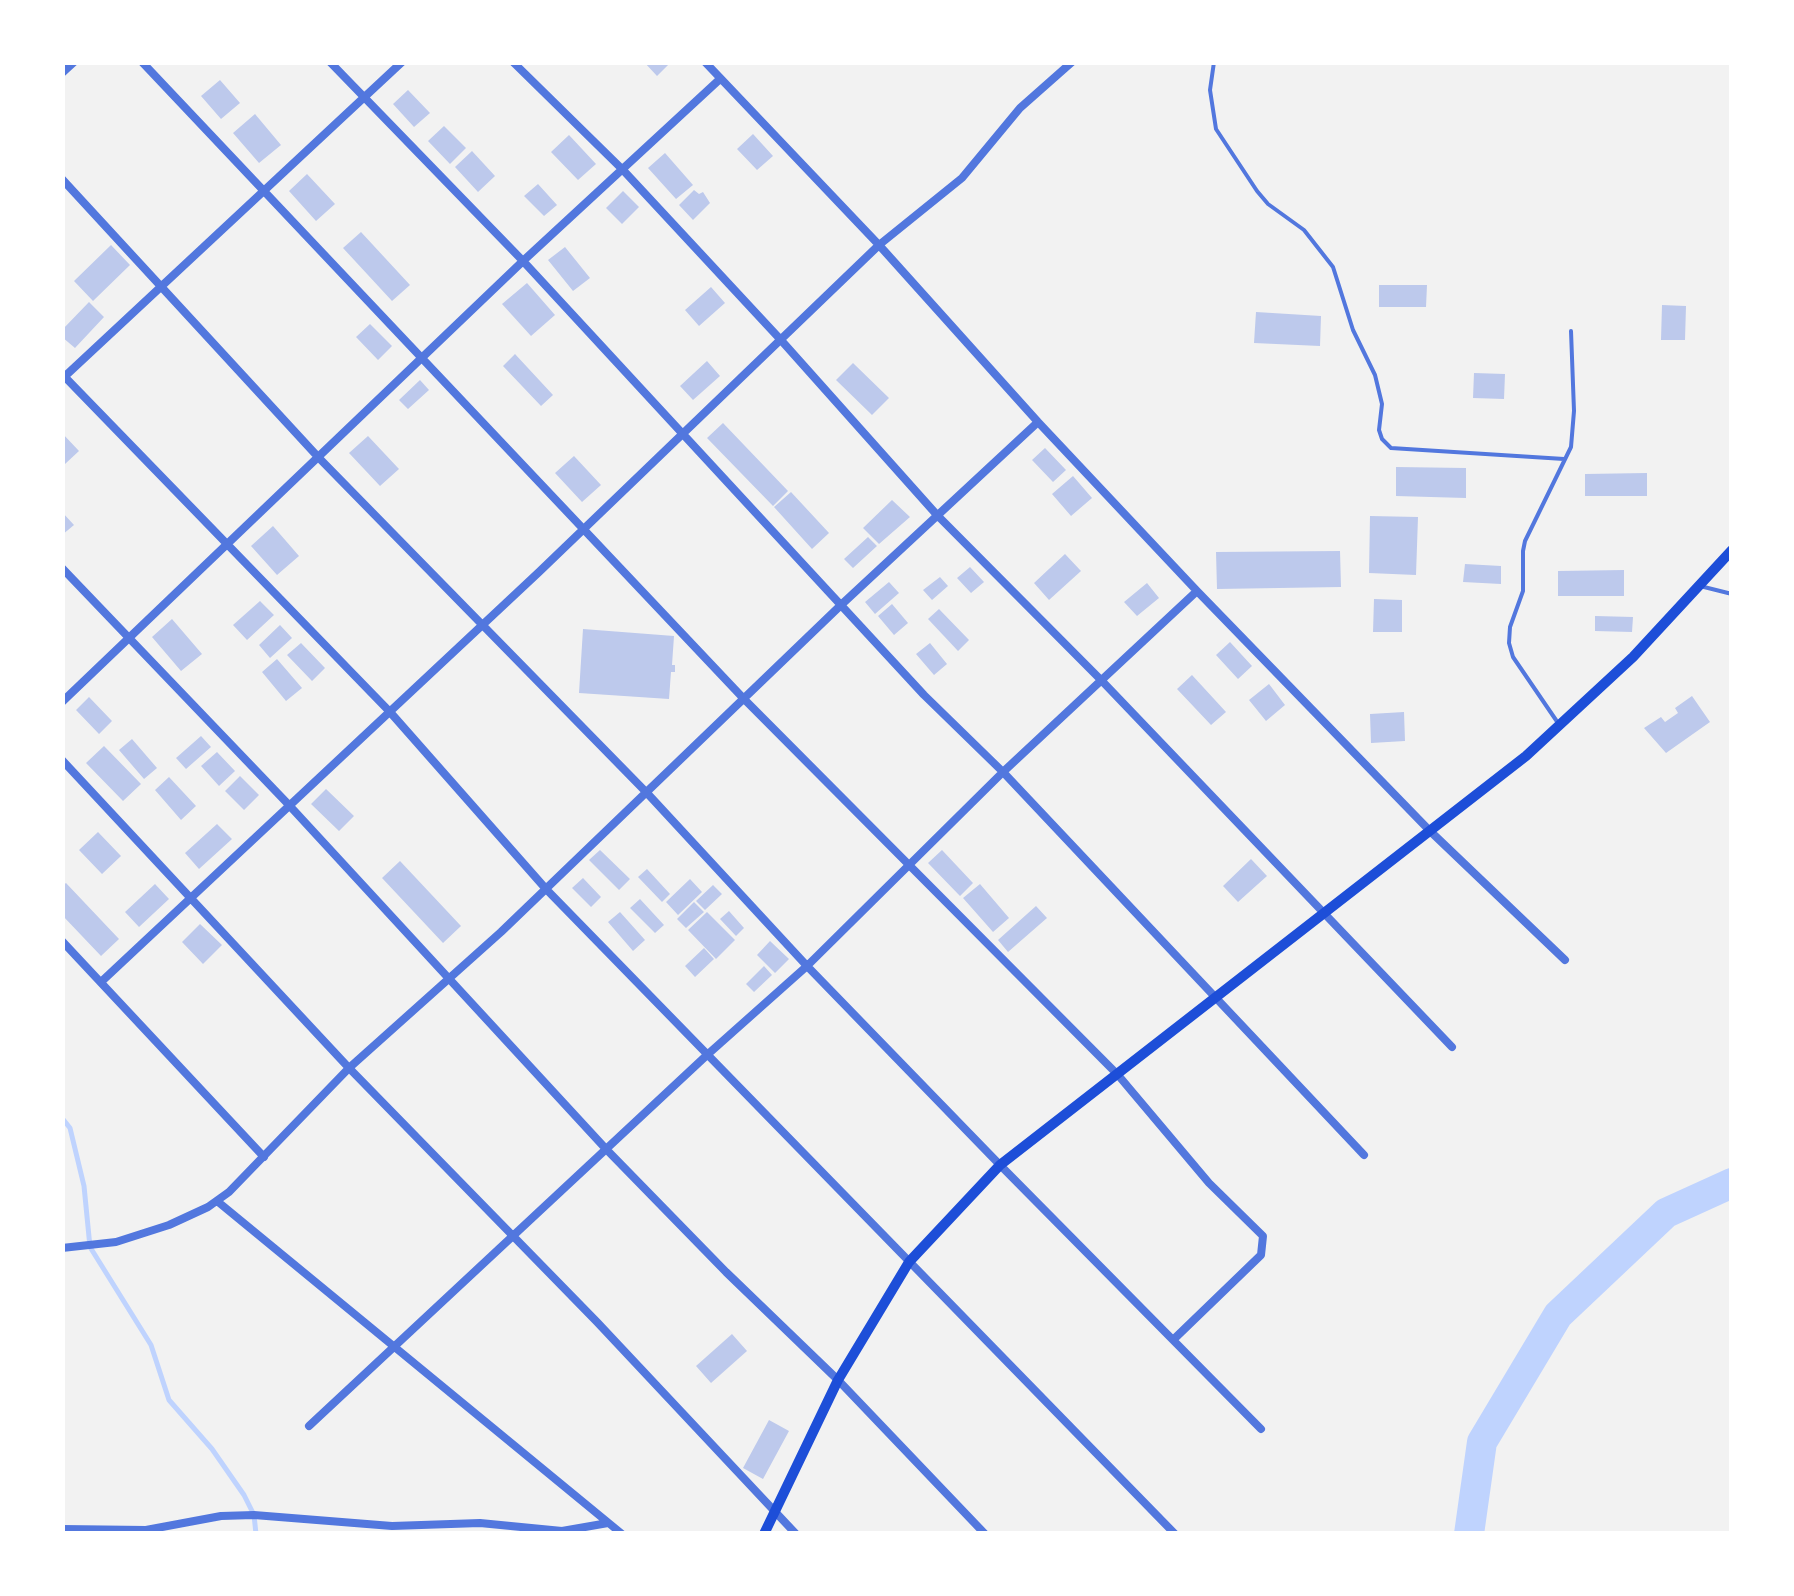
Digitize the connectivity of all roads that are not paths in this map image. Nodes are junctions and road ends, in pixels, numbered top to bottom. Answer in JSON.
{"nodes":[{"id":1,"x":74,"y":62,"type":"edge"},
{"id":2,"x":142,"y":62,"type":"edge"},
{"id":3,"x":330,"y":62,"type":"edge"},
{"id":4,"x":402,"y":62,"type":"edge"},
{"id":5,"x":514,"y":62,"type":"edge"},
{"id":6,"x":705,"y":62,"type":"edge"},
{"id":7,"x":1072,"y":62,"type":"edge"},
{"id":8,"x":1214,"y":62,"type":"edge"},
{"id":9,"x":62,"y":73,"type":"edge"},
{"id":10,"x":720,"y":79,"type":"junction"},
{"id":11,"x":364,"y":99,"type":"junction"},
{"id":12,"x":622,"y":170,"type":"junction"},
{"id":13,"x":62,"y":179,"type":"edge"},
{"id":14,"x":263,"y":191,"type":"junction"},
{"id":15,"x":878,"y":245,"type":"junction"},
{"id":16,"x":522,"y":262,"type":"junction"},
{"id":17,"x":161,"y":284,"type":"junction"},
{"id":18,"x":1571,"y":331,"type":"dead end"},
{"id":19,"x":780,"y":339,"type":"junction"},
{"id":20,"x":423,"y":358,"type":"junction"},
{"id":21,"x":63,"y":377,"type":"edge"},
{"id":22,"x":1038,"y":422,"type":"junction"},
{"id":23,"x":683,"y":432,"type":"junction"},
{"id":24,"x":319,"y":458,"type":"junction"},
{"id":25,"x":1564,"y":459,"type":"junction"},
{"id":26,"x":937,"y":516,"type":"junction"},
{"id":27,"x":582,"y":527,"type":"junction"},
{"id":28,"x":228,"y":545,"type":"junction"},
{"id":29,"x":1732,"y":550,"type":"edge"},
{"id":30,"x":62,"y":568,"type":"edge"},
{"id":31,"x":1700,"y":586,"type":"junction"},
{"id":32,"x":1197,"y":590,"type":"junction"},
{"id":33,"x":1732,"y":594,"type":"edge"},
{"id":34,"x":841,"y":604,"type":"junction"},
{"id":35,"x":482,"y":624,"type":"junction"},
{"id":36,"x":129,"y":638,"type":"junction"},
{"id":37,"x":1102,"y":681,"type":"junction"},
{"id":38,"x":744,"y":699,"type":"junction"},
{"id":39,"x":62,"y":702,"type":"edge"},
{"id":40,"x":390,"y":712,"type":"junction"},
{"id":41,"x":1559,"y":725,"type":"junction"},
{"id":42,"x":62,"y":760,"type":"edge"},
{"id":43,"x":1003,"y":772,"type":"junction"},
{"id":44,"x":647,"y":793,"type":"junction"},
{"id":45,"x":288,"y":804,"type":"junction"},
{"id":46,"x":1430,"y":831,"type":"junction"},
{"id":47,"x":908,"y":866,"type":"junction"},
{"id":48,"x":546,"y":889,"type":"junction"},
{"id":49,"x":192,"y":896,"type":"junction"},
{"id":50,"x":1326,"y":913,"type":"junction"},
{"id":51,"x":62,"y":941,"type":"edge"},
{"id":52,"x":1565,"y":960,"type":"dead end"},
{"id":53,"x":807,"y":966,"type":"junction"},
{"id":54,"x":448,"y":979,"type":"junction"},
{"id":55,"x":102,"y":982,"type":"junction"},
{"id":56,"x":1218,"y":998,"type":"junction"},
{"id":57,"x":1452,"y":1047,"type":"dead end"},
{"id":58,"x":707,"y":1054,"type":"junction"},
{"id":59,"x":348,"y":1068,"type":"junction"},
{"id":60,"x":1118,"y":1075,"type":"junction"},
{"id":61,"x":606,"y":1150,"type":"junction"},
{"id":62,"x":1364,"y":1155,"type":"dead end"},
{"id":63,"x":264,"y":1157,"type":"junction"},
{"id":64,"x":1000,"y":1165,"type":"junction"},
{"id":65,"x":217,"y":1202,"type":"junction"},
{"id":66,"x":512,"y":1235,"type":"junction"},
{"id":67,"x":62,"y":1248,"type":"edge"},
{"id":68,"x":909,"y":1262,"type":"junction"},
{"id":69,"x":1174,"y":1340,"type":"junction"},
{"id":70,"x":393,"y":1348,"type":"junction"},
{"id":71,"x":838,"y":1380,"type":"junction"},
{"id":72,"x":309,"y":1426,"type":"dead end"},
{"id":73,"x":1261,"y":1429,"type":"dead end"},
{"id":74,"x":774,"y":1512,"type":"junction"},
{"id":75,"x":608,"y":1524,"type":"junction"},
{"id":76,"x":62,"y":1529,"type":"edge"},
{"id":77,"x":622,"y":1534,"type":"edge"},
{"id":78,"x":764,"y":1534,"type":"edge"},
{"id":79,"x":796,"y":1534,"type":"edge"},
{"id":80,"x":986,"y":1534,"type":"edge"},
{"id":81,"x":1175,"y":1534,"type":"edge"}],
"edges":[{"from":1,"to":9,"type":"street"},
{"from":2,"to":14,"type":"street"},
{"from":3,"to":11,"type":"street"},
{"from":4,"to":11,"type":"street"},
{"from":5,"to":12,"type":"street"},
{"from":6,"to":10,"type":"street"},
{"from":7,"to":15,"type":"street"},
{"from":8,"to":25,"type":"lane"},
{"from":10,"to":12,"type":"street"},
{"from":10,"to":15,"type":"street"},
{"from":11,"to":14,"type":"street"},
{"from":11,"to":16,"type":"street"},
{"from":12,"to":16,"type":"street"},
{"from":12,"to":19,"type":"street"},
{"from":13,"to":17,"type":"street"},
{"from":14,"to":17,"type":"street"},
{"from":14,"to":20,"type":"street"},
{"from":15,"to":19,"type":"street"},
{"from":15,"to":22,"type":"street"},
{"from":16,"to":20,"type":"street"},
{"from":16,"to":23,"type":"street"},
{"from":17,"to":21,"type":"street"},
{"from":17,"to":24,"type":"street"},
{"from":18,"to":25,"type":"lane"},
{"from":19,"to":23,"type":"street"},
{"from":19,"to":26,"type":"street"},
{"from":20,"to":24,"type":"street"},
{"from":20,"to":27,"type":"street"},
{"from":21,"to":28,"type":"street"},
{"from":22,"to":26,"type":"street"},
{"from":22,"to":32,"type":"street"},
{"from":23,"to":27,"type":"street"},
{"from":23,"to":34,"type":"street"},
{"from":24,"to":28,"type":"street"},
{"from":24,"to":35,"type":"street"},
{"from":25,"to":41,"type":"lane"},
{"from":26,"to":34,"type":"street"},
{"from":26,"to":37,"type":"street"},
{"from":27,"to":35,"type":"street"},
{"from":27,"to":38,"type":"street"},
{"from":28,"to":36,"type":"street"},
{"from":28,"to":40,"type":"street"},
{"from":29,"to":31,"type":"main road"},
{"from":30,"to":36,"type":"street"},
{"from":31,"to":33,"type":"lane"},
{"from":31,"to":41,"type":"main road"},
{"from":32,"to":37,"type":"street"},
{"from":32,"to":46,"type":"street"},
{"from":34,"to":38,"type":"street"},
{"from":34,"to":43,"type":"street"},
{"from":35,"to":40,"type":"street"},
{"from":35,"to":44,"type":"street"},
{"from":36,"to":39,"type":"street"},
{"from":36,"to":45,"type":"street"},
{"from":37,"to":43,"type":"street"},
{"from":37,"to":50,"type":"street"},
{"from":38,"to":44,"type":"street"},
{"from":38,"to":47,"type":"street"},
{"from":40,"to":45,"type":"street"},
{"from":40,"to":48,"type":"street"},
{"from":41,"to":46,"type":"main road"},
{"from":42,"to":49,"type":"street"},
{"from":43,"to":47,"type":"street"},
{"from":43,"to":56,"type":"street"},
{"from":44,"to":48,"type":"street"},
{"from":44,"to":53,"type":"street"},
{"from":45,"to":49,"type":"street"},
{"from":45,"to":54,"type":"street"},
{"from":46,"to":50,"type":"main road"},
{"from":46,"to":52,"type":"street"},
{"from":47,"to":53,"type":"street"},
{"from":47,"to":60,"type":"street"},
{"from":48,"to":54,"type":"street"},
{"from":48,"to":58,"type":"street"},
{"from":49,"to":55,"type":"street"},
{"from":49,"to":59,"type":"street"},
{"from":50,"to":56,"type":"main road"},
{"from":50,"to":57,"type":"street"},
{"from":51,"to":55,"type":"street"},
{"from":53,"to":58,"type":"street"},
{"from":53,"to":64,"type":"street"},
{"from":54,"to":59,"type":"street"},
{"from":54,"to":61,"type":"street"},
{"from":55,"to":63,"type":"street"},
{"from":56,"to":60,"type":"main road"},
{"from":56,"to":62,"type":"street"},
{"from":58,"to":61,"type":"street"},
{"from":58,"to":68,"type":"street"},
{"from":59,"to":63,"type":"street"},
{"from":59,"to":66,"type":"street"},
{"from":60,"to":64,"type":"main road"},
{"from":60,"to":69,"type":"street"},
{"from":61,"to":66,"type":"street"},
{"from":61,"to":71,"type":"street"},
{"from":63,"to":65,"type":"street"},
{"from":64,"to":68,"type":"main road"},
{"from":64,"to":69,"type":"street"},
{"from":65,"to":67,"type":"street"},
{"from":65,"to":70,"type":"street"},
{"from":66,"to":70,"type":"street"},
{"from":66,"to":74,"type":"street"},
{"from":68,"to":71,"type":"main road"},
{"from":68,"to":81,"type":"street"},
{"from":69,"to":73,"type":"street"},
{"from":70,"to":72,"type":"street"},
{"from":70,"to":75,"type":"street"},
{"from":71,"to":74,"type":"main road"},
{"from":71,"to":80,"type":"street"},
{"from":74,"to":78,"type":"main road"},
{"from":74,"to":79,"type":"street"},
{"from":75,"to":76,"type":"street"},
{"from":75,"to":77,"type":"street"}]}
